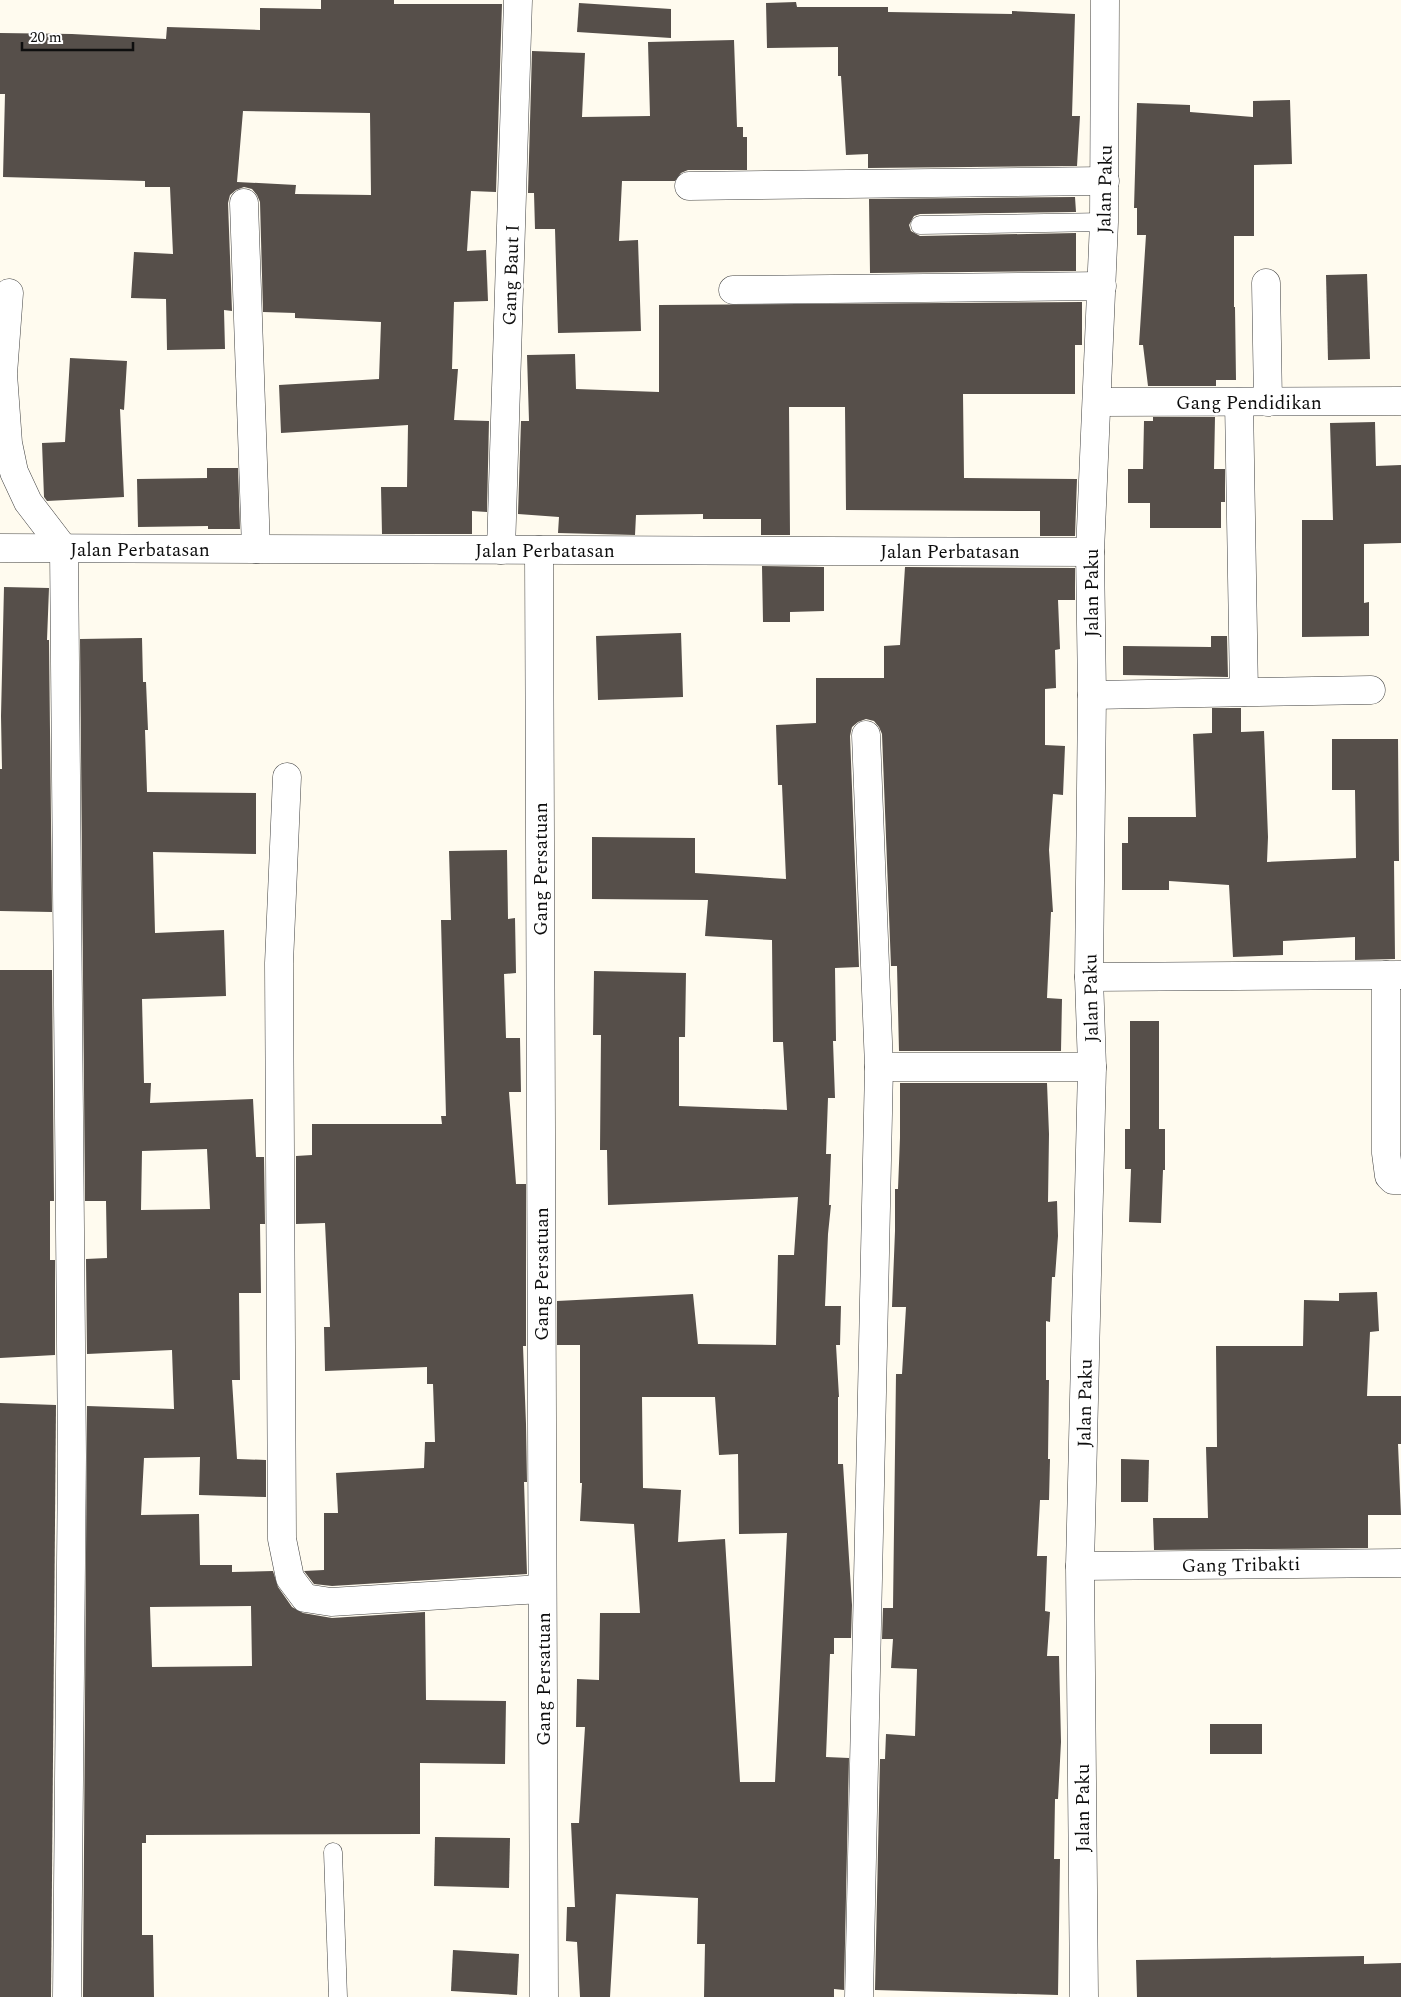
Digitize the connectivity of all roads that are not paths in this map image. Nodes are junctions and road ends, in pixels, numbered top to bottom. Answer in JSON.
{"nodes":[{"id":1,"x":518,"y":0,"type":"edge"},
{"id":2,"x":1105,"y":0,"type":"edge"},
{"id":3,"x":1105,"y":181,"type":"junction"},
{"id":4,"x":689,"y":186,"type":"dead end"},
{"id":5,"x":244,"y":204,"type":"dead end"},
{"id":6,"x":1104,"y":222,"type":"junction"},
{"id":7,"x":920,"y":225,"type":"dead end"},
{"id":8,"x":1266,"y":283,"type":"dead end"},
{"id":9,"x":1102,"y":286,"type":"junction"},
{"id":10,"x":732,"y":290,"type":"dead end"},
{"id":11,"x":9,"y":294,"type":"dead end"},
{"id":12,"x":1401,"y":401,"type":"edge"},
{"id":13,"x":1098,"y":402,"type":"junction"},
{"id":14,"x":1239,"y":402,"type":"junction"},
{"id":15,"x":1268,"y":402,"type":"junction"},
{"id":16,"x":0,"y":548,"type":"edge"},
{"id":17,"x":64,"y":548,"type":"junction"},
{"id":18,"x":256,"y":549,"type":"junction"},
{"id":19,"x":501,"y":550,"type":"junction"},
{"id":20,"x":539,"y":550,"type":"junction"},
{"id":21,"x":1090,"y":552,"type":"junction"},
{"id":22,"x":1371,"y":690,"type":"dead end"},
{"id":23,"x":1244,"y":692,"type":"junction"},
{"id":24,"x":1092,"y":695,"type":"junction"},
{"id":25,"x":866,"y":735,"type":"dead end"},
{"id":26,"x":287,"y":777,"type":"dead end"},
{"id":27,"x":1393,"y":975,"type":"edge"},
{"id":28,"x":1089,"y":977,"type":"junction"},
{"id":29,"x":879,"y":1067,"type":"junction"},
{"id":30,"x":1092,"y":1067,"type":"junction"},
{"id":31,"x":1401,"y":1180,"type":"edge"},
{"id":32,"x":1401,"y":1563,"type":"edge"},
{"id":33,"x":1080,"y":1566,"type":"junction"},
{"id":34,"x":542,"y":1589,"type":"junction"},
{"id":35,"x":333,"y":1852,"type":"dead end"},
{"id":36,"x":67,"y":1997,"type":"edge"},
{"id":37,"x":338,"y":1997,"type":"edge"},
{"id":38,"x":544,"y":1997,"type":"edge"},
{"id":39,"x":860,"y":1997,"type":"edge"},
{"id":40,"x":1084,"y":1997,"type":"edge"}],
"edges":[{"from":1,"to":19,"type":"street","name":"Gang Baut I"},
{"from":2,"to":3,"type":"street","name":"Jalan Paku"},
{"from":3,"to":4,"type":"street"},
{"from":3,"to":6,"type":"street","name":"Jalan Paku"},
{"from":5,"to":18,"type":"street"},
{"from":6,"to":7,"type":"lane"},
{"from":6,"to":9,"type":"street","name":"Jalan Paku"},
{"from":8,"to":15,"type":"street"},
{"from":9,"to":10,"type":"street"},
{"from":9,"to":13,"type":"street","name":"Jalan Paku"},
{"from":11,"to":17,"type":"street"},
{"from":12,"to":15,"type":"street","name":"Gang Pendidikan"},
{"from":13,"to":14,"type":"street","name":"Gang Pendidikan"},
{"from":13,"to":21,"type":"street","name":"Jalan Paku"},
{"from":14,"to":15,"type":"street","name":"Gang Pendidikan"},
{"from":14,"to":23,"type":"street"},
{"from":16,"to":17,"type":"street","name":"Jalan Perbatasan"},
{"from":17,"to":18,"type":"street","name":"Jalan Perbatasan"},
{"from":17,"to":36,"type":"street"},
{"from":18,"to":19,"type":"street","name":"Jalan Perbatasan"},
{"from":19,"to":20,"type":"street","name":"Jalan Perbatasan"},
{"from":20,"to":21,"type":"street","name":"Jalan Perbatasan"},
{"from":20,"to":34,"type":"street","name":"Gang Persatuan"},
{"from":21,"to":24,"type":"street","name":"Jalan Paku"},
{"from":22,"to":23,"type":"street"},
{"from":23,"to":24,"type":"street"},
{"from":24,"to":28,"type":"street","name":"Jalan Paku"},
{"from":25,"to":29,"type":"street"},
{"from":26,"to":34,"type":"street"},
{"from":27,"to":28,"type":"street"},
{"from":27,"to":31,"type":"street"},
{"from":28,"to":30,"type":"street","name":"Jalan Paku"},
{"from":29,"to":30,"type":"street"},
{"from":29,"to":39,"type":"street"},
{"from":30,"to":33,"type":"street","name":"Jalan Paku"},
{"from":32,"to":33,"type":"street","name":"Gang Tribakti"},
{"from":33,"to":40,"type":"street","name":"Jalan Paku"},
{"from":34,"to":38,"type":"street","name":"Gang Persatuan"},
{"from":35,"to":37,"type":"lane"}]}
